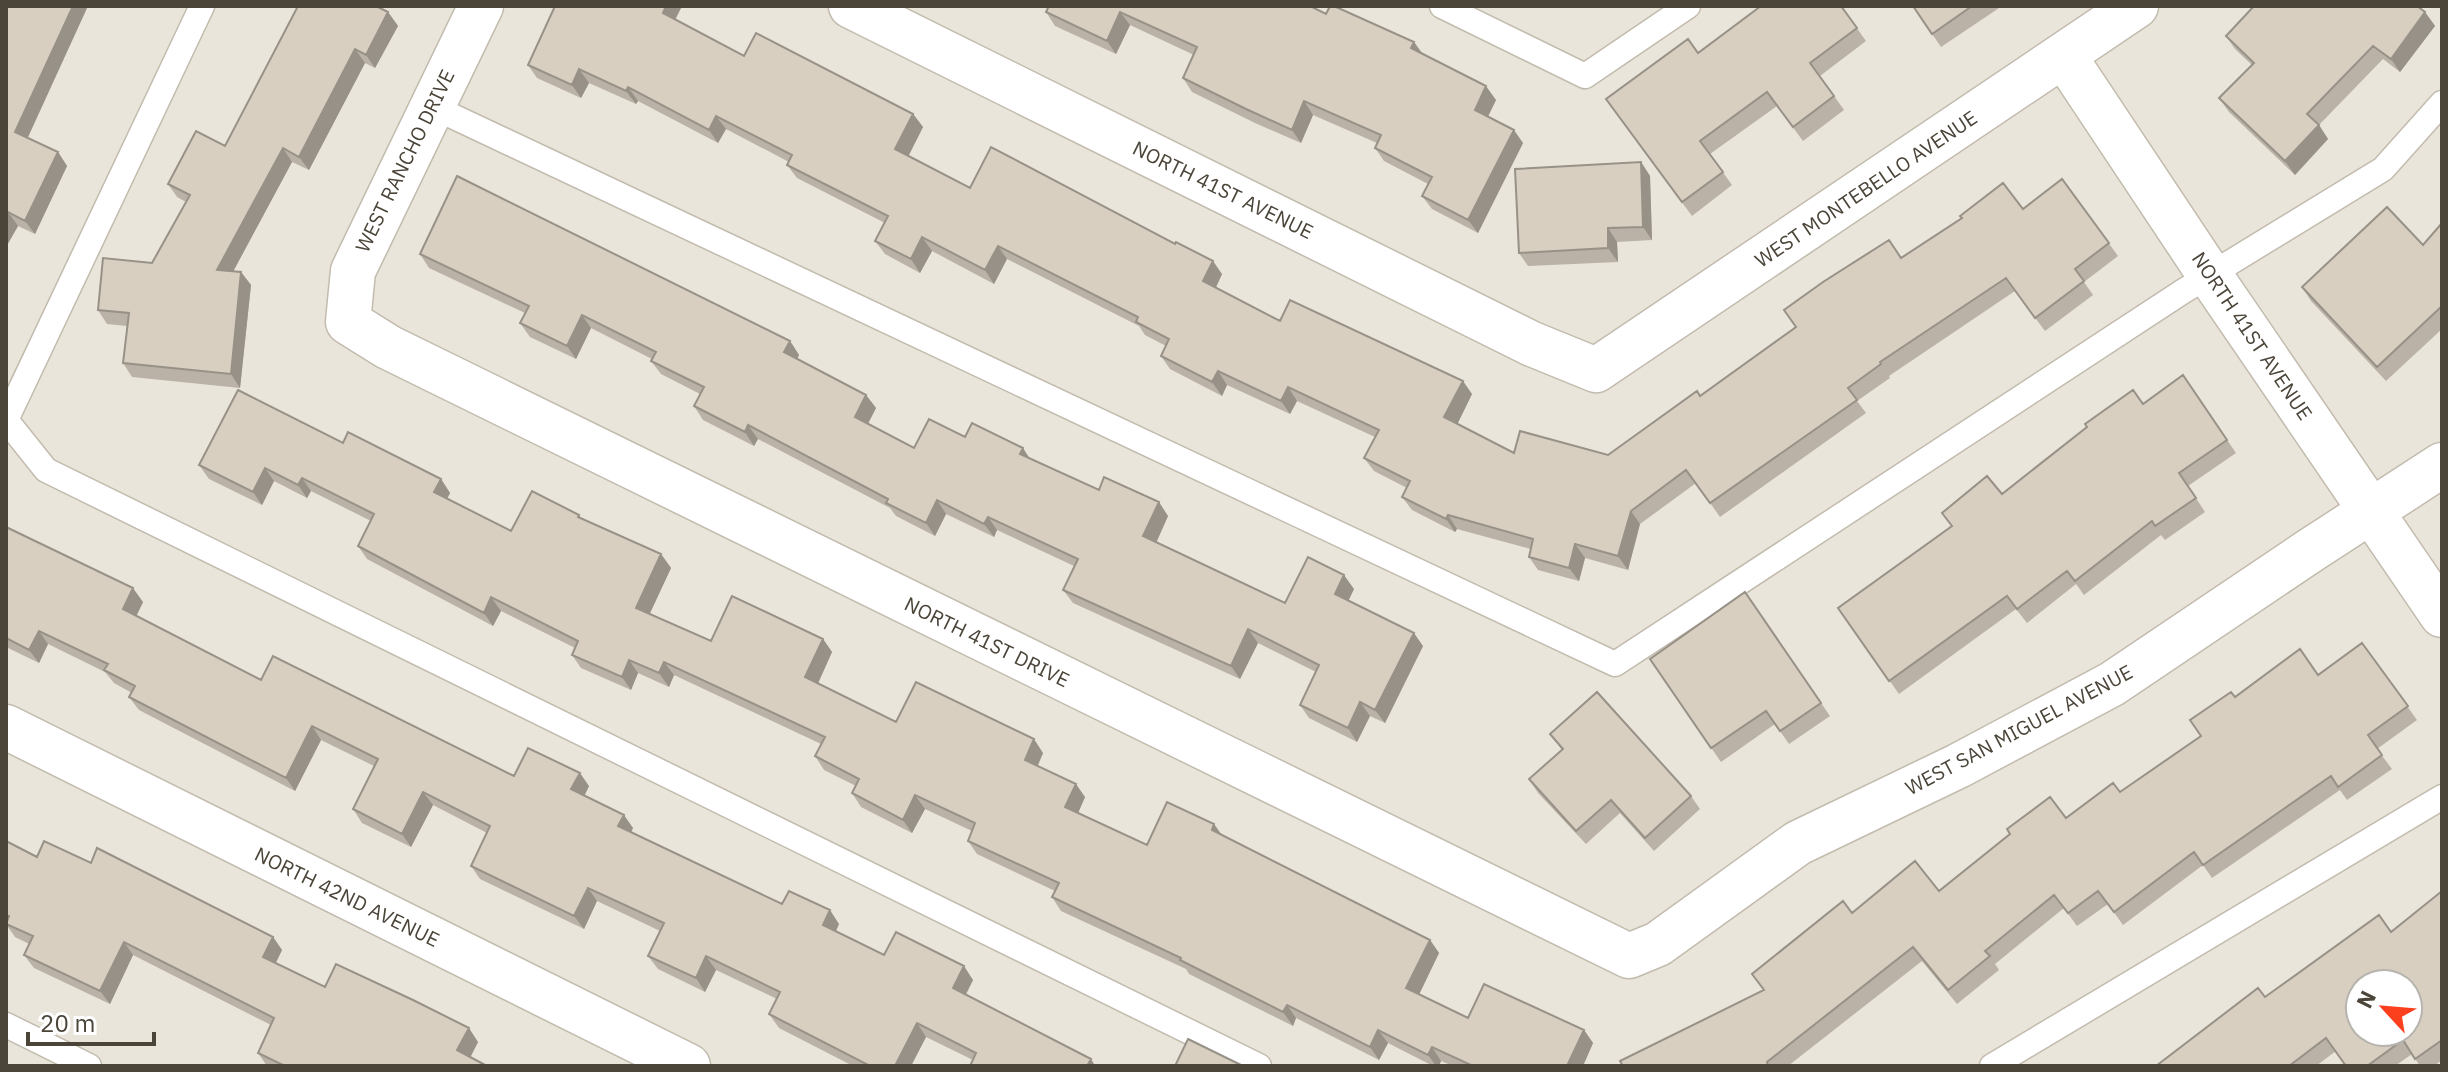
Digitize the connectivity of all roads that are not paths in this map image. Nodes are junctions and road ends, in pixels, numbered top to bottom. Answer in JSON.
{"nodes":[{"id":1,"x":202,"y":6,"type":"edge"},
{"id":2,"x":481,"y":6,"type":"edge"},
{"id":3,"x":851,"y":6,"type":"edge"},
{"id":4,"x":1442,"y":6,"type":"edge"},
{"id":5,"x":1688,"y":6,"type":"edge"},
{"id":6,"x":2136,"y":6,"type":"edge"},
{"id":7,"x":2064,"y":56,"type":"junction"},
{"id":8,"x":2442,"y":103,"type":"edge"},
{"id":9,"x":431,"y":106,"type":"junction"},
{"id":10,"x":2209,"y":274,"type":"junction"},
{"id":11,"x":348,"y":322,"type":"joint"},
{"id":12,"x":1596,"y":370,"type":"joint"},
{"id":13,"x":2442,"y":465,"type":"edge"},
{"id":14,"x":2372,"y":511,"type":"junction"},
{"id":15,"x":2442,"y":615,"type":"edge"},
{"id":16,"x":6,"y":727,"type":"edge"},
{"id":17,"x":2442,"y":797,"type":"edge"},
{"id":18,"x":1629,"y":956,"type":"joint"},
{"id":19,"x":6,"y":1025,"type":"edge"},
{"id":20,"x":89,"y":1066,"type":"edge"},
{"id":21,"x":688,"y":1066,"type":"edge"},
{"id":22,"x":1259,"y":1066,"type":"edge"},
{"id":23,"x":1992,"y":1066,"type":"edge"}],
"edges":[{"from":1,"to":22,"type":"lane"},
{"from":2,"to":9,"type":"street","name":"WEST RANCHO DRIVE"},
{"from":3,"to":12,"type":"street","name":"NORTH 41ST AVENUE"},
{"from":4,"to":5,"type":"lane"},
{"from":6,"to":7,"type":"street","name":"WEST MONTEBELLO AVENUE"},
{"from":7,"to":10,"type":"street","name":"NORTH 41ST AVENUE"},
{"from":7,"to":12,"type":"street","name":"WEST MONTEBELLO AVENUE"},
{"from":8,"to":10,"type":"lane"},
{"from":9,"to":10,"type":"lane"},
{"from":9,"to":11,"type":"street","name":"WEST RANCHO DRIVE"},
{"from":10,"to":14,"type":"street","name":"NORTH 41ST AVENUE"},
{"from":11,"to":18,"type":"street","name":"NORTH 41ST DRIVE"},
{"from":13,"to":14,"type":"street","name":"WEST SAN MIGUEL AVENUE"},
{"from":14,"to":15,"type":"street","name":"NORTH 41ST AVENUE"},
{"from":14,"to":18,"type":"street","name":"WEST SAN MIGUEL AVENUE"},
{"from":16,"to":21,"type":"street","name":"NORTH 42ND AVENUE"},
{"from":17,"to":23,"type":"lane"},
{"from":19,"to":20,"type":"lane"}]}
